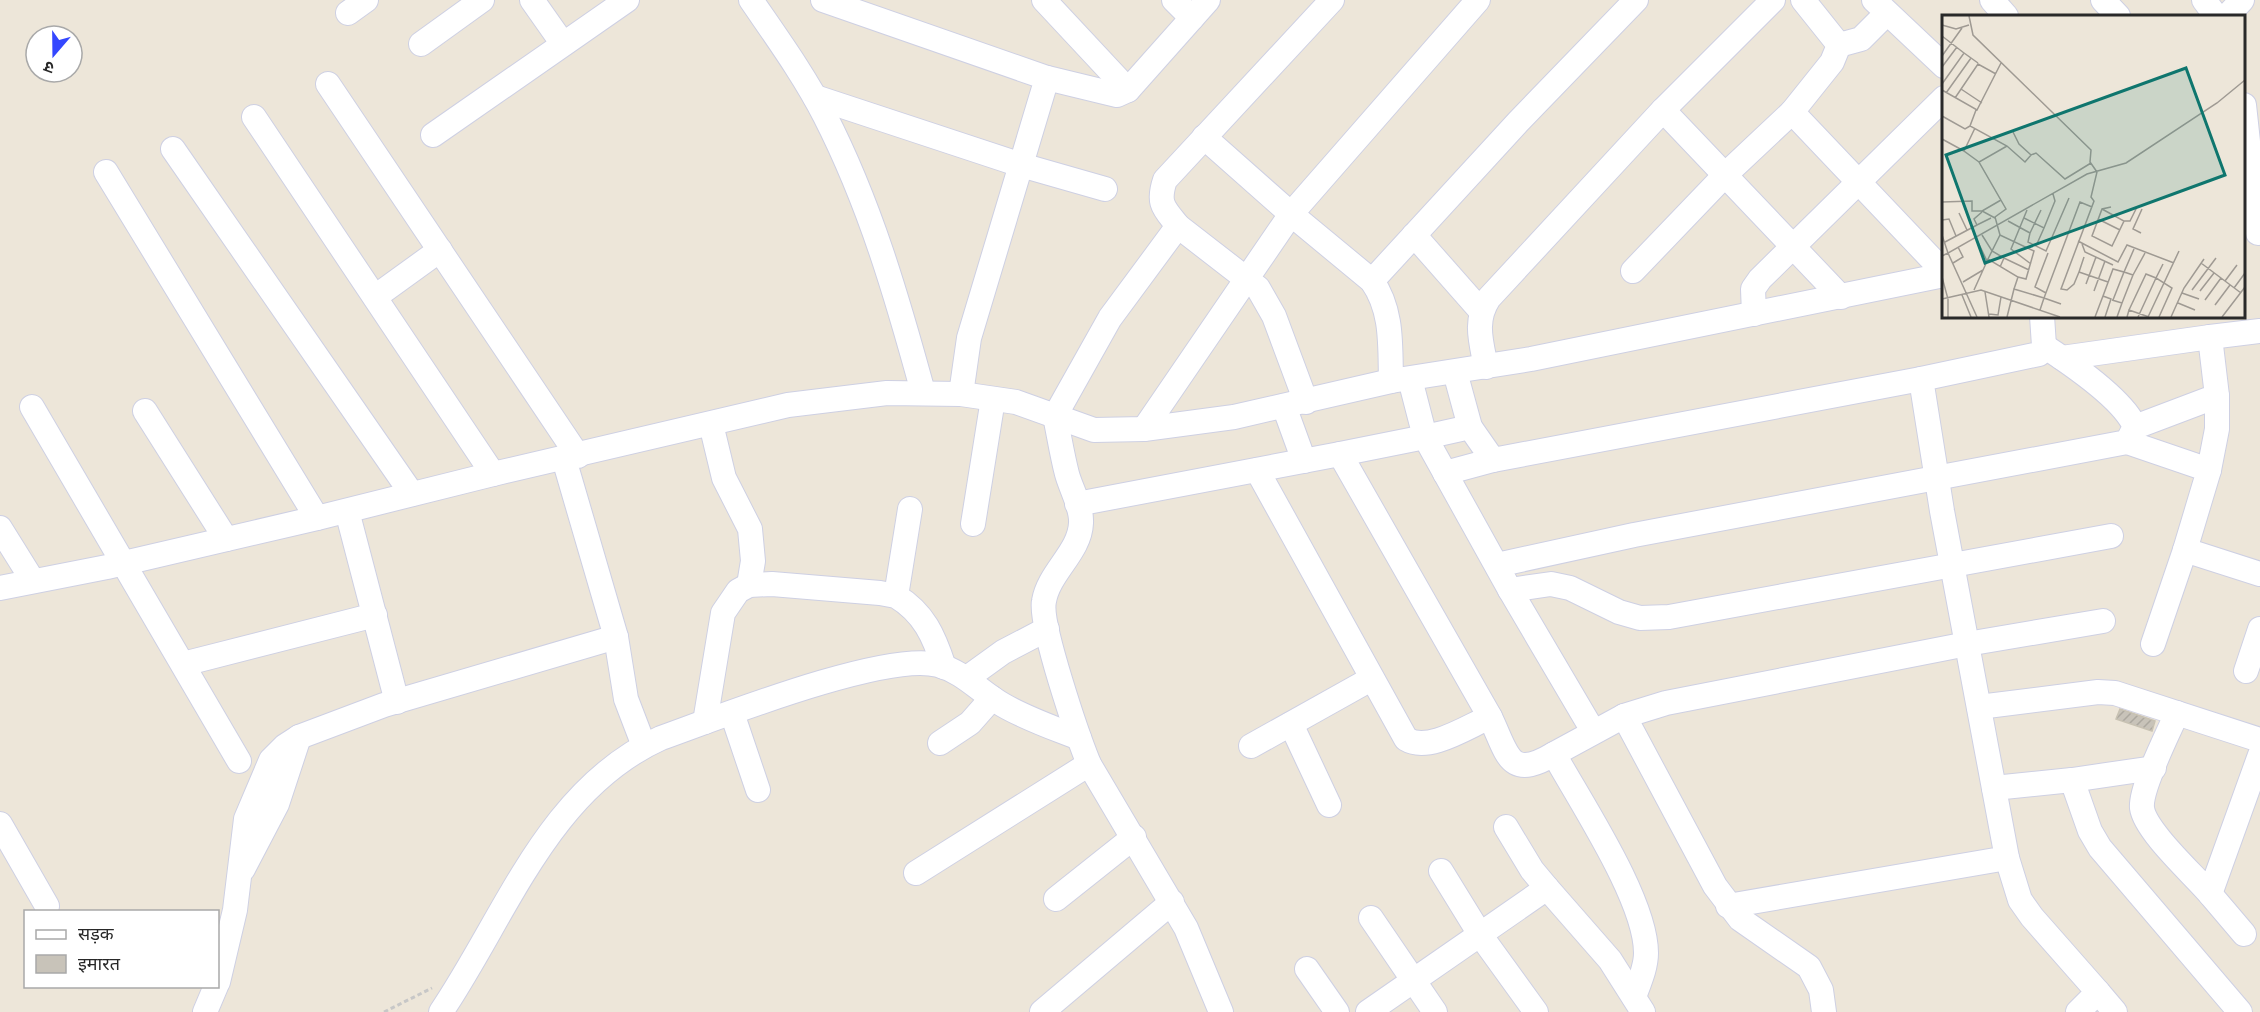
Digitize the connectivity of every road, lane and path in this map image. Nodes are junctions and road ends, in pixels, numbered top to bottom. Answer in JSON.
{"nodes":[{"id":1,"x":482,"y":0,"type":"edge"},
{"id":2,"x":532,"y":0,"type":"edge"},
{"id":3,"x":627,"y":0,"type":"edge"},
{"id":4,"x":751,"y":0,"type":"edge"},
{"id":5,"x":1044,"y":0,"type":"edge"},
{"id":6,"x":1174,"y":0,"type":"edge"},
{"id":7,"x":1208,"y":0,"type":"edge"},
{"id":8,"x":1332,"y":0,"type":"edge"},
{"id":9,"x":1478,"y":0,"type":"edge"},
{"id":10,"x":1636,"y":0,"type":"edge"},
{"id":11,"x":1773,"y":0,"type":"edge"},
{"id":12,"x":1803,"y":0,"type":"edge"},
{"id":13,"x":1992,"y":0,"type":"edge"},
{"id":14,"x":2103,"y":0,"type":"edge"},
{"id":15,"x":2204,"y":0,"type":"edge"},
{"id":16,"x":830,"y":2,"type":"edge"},
{"id":17,"x":1881,"y":6,"type":"edge"},
{"id":18,"x":2230,"y":12,"type":"edge"},
{"id":19,"x":2005,"y":15,"type":"edge"},
{"id":20,"x":2117,"y":15,"type":"edge"},
{"id":21,"x":1192,"y":18,"type":"junction"},
{"id":22,"x":421,"y":44,"type":"dead end"},
{"id":23,"x":563,"y":44,"type":"junction"},
{"id":24,"x":1839,"y":45,"type":"junction"},
{"id":25,"x":1942,"y":64,"type":"edge"},
{"id":26,"x":1047,"y":78,"type":"junction"},
{"id":27,"x":328,"y":84,"type":"dead end"},
{"id":28,"x":1128,"y":90,"type":"junction"},
{"id":29,"x":814,"y":97,"type":"junction"},
{"id":30,"x":1942,"y":100,"type":"edge"},
{"id":31,"x":1663,"y":110,"type":"junction"},
{"id":32,"x":1792,"y":112,"type":"junction"},
{"id":33,"x":254,"y":117,"type":"dead end"},
{"id":34,"x":2245,"y":118,"type":"edge"},
{"id":35,"x":433,"y":135,"type":"dead end"},
{"id":36,"x":1204,"y":137,"type":"junction"},
{"id":37,"x":172,"y":149,"type":"dead end"},
{"id":38,"x":1021,"y":165,"type":"junction"},
{"id":39,"x":106,"y":171,"type":"dead end"},
{"id":40,"x":1725,"y":174,"type":"junction"},
{"id":41,"x":1859,"y":181,"type":"junction"},
{"id":42,"x":1105,"y":189,"type":"dead end"},
{"id":43,"x":1291,"y":214,"type":"junction"},
{"id":44,"x":1178,"y":226,"type":"junction"},
{"id":45,"x":2254,"y":233,"type":"edge"},
{"id":46,"x":1414,"y":236,"type":"junction"},
{"id":47,"x":1793,"y":244,"type":"junction"},
{"id":48,"x":1935,"y":246,"type":"edge"},
{"id":49,"x":440,"y":250,"type":"junction"},
{"id":50,"x":1942,"y":267,"type":"edge"},
{"id":51,"x":1633,"y":270,"type":"dead end"},
{"id":52,"x":1942,"y":273,"type":"edge"},
{"id":53,"x":1247,"y":278,"type":"junction"},
{"id":54,"x":1372,"y":281,"type":"junction"},
{"id":55,"x":375,"y":297,"type":"junction"},
{"id":56,"x":1841,"y":297,"type":"junction"},
{"id":57,"x":1481,"y":311,"type":"junction"},
{"id":58,"x":1754,"y":314,"type":"junction"},
{"id":59,"x":2043,"y":318,"type":"edge"},
{"id":60,"x":2260,"y":331,"type":"edge"},
{"id":61,"x":2210,"y":337,"type":"junction"},
{"id":62,"x":2053,"y":352,"type":"junction"},
{"id":63,"x":1486,"y":367,"type":"junction"},
{"id":64,"x":1455,"y":372,"type":"junction"},
{"id":65,"x":1921,"y":379,"type":"junction"},
{"id":66,"x":1400,"y":380,"type":"junction"},
{"id":67,"x":923,"y":392,"type":"junction"},
{"id":68,"x":961,"y":394,"type":"junction"},
{"id":69,"x":2217,"y":396,"type":"junction"},
{"id":70,"x":993,"y":399,"type":"junction"},
{"id":71,"x":1295,"y":404,"type":"junction"},
{"id":72,"x":32,"y":406,"type":"dead end"},
{"id":73,"x":145,"y":411,"type":"dead end"},
{"id":74,"x":1055,"y":416,"type":"junction"},
{"id":75,"x":711,"y":424,"type":"junction"},
{"id":76,"x":1470,"y":427,"type":"junction"},
{"id":77,"x":1144,"y":429,"type":"junction"},
{"id":78,"x":2131,"y":435,"type":"junction"},
{"id":79,"x":1425,"y":437,"type":"junction"},
{"id":80,"x":1340,"y":454,"type":"junction"},
{"id":81,"x":571,"y":457,"type":"junction"},
{"id":82,"x":1493,"y":460,"type":"junction"},
{"id":83,"x":1304,"y":461,"type":"junction"},
{"id":84,"x":1257,"y":470,"type":"junction"},
{"id":85,"x":2209,"y":470,"type":"junction"},
{"id":86,"x":1445,"y":473,"type":"junction"},
{"id":87,"x":493,"y":474,"type":"junction"},
{"id":88,"x":1936,"y":477,"type":"junction"},
{"id":89,"x":412,"y":494,"type":"junction"},
{"id":90,"x":1077,"y":504,"type":"junction"},
{"id":91,"x":910,"y":509,"type":"dead end"},
{"id":92,"x":347,"y":511,"type":"junction"},
{"id":93,"x":317,"y":518,"type":"junction"},
{"id":94,"x":974,"y":524,"type":"dead end"},
{"id":95,"x":0,"y":528,"type":"edge"},
{"id":96,"x":2111,"y":536,"type":"dead end"},
{"id":97,"x":226,"y":539,"type":"junction"},
{"id":98,"x":2185,"y":550,"type":"junction"},
{"id":99,"x":124,"y":562,"type":"junction"},
{"id":100,"x":1952,"y":564,"type":"junction"},
{"id":101,"x":1497,"y":565,"type":"junction"},
{"id":102,"x":2260,"y":574,"type":"edge"},
{"id":103,"x":33,"y":581,"type":"junction"},
{"id":104,"x":749,"y":585,"type":"junction"},
{"id":105,"x":0,"y":588,"type":"edge"},
{"id":106,"x":1510,"y":590,"type":"junction"},
{"id":107,"x":896,"y":596,"type":"junction"},
{"id":108,"x":375,"y":615,"type":"junction"},
{"id":109,"x":2103,"y":621,"type":"dead end"},
{"id":110,"x":1047,"y":629,"type":"junction"},
{"id":111,"x":2260,"y":629,"type":"edge"},
{"id":112,"x":616,"y":637,"type":"junction"},
{"id":113,"x":1967,"y":644,"type":"junction"},
{"id":114,"x":2153,"y":644,"type":"dead end"},
{"id":115,"x":183,"y":664,"type":"junction"},
{"id":116,"x":944,"y":667,"type":"junction"},
{"id":117,"x":2246,"y":671,"type":"dead end"},
{"id":118,"x":968,"y":678,"type":"junction"},
{"id":119,"x":1371,"y":679,"type":"junction"},
{"id":120,"x":992,"y":698,"type":"junction"},
{"id":121,"x":398,"y":702,"type":"junction"},
{"id":122,"x":1979,"y":707,"type":"junction"},
{"id":123,"x":732,"y":712,"type":"junction"},
{"id":124,"x":2177,"y":713,"type":"junction"},
{"id":125,"x":1624,"y":716,"type":"junction"},
{"id":126,"x":1490,"y":717,"type":"junction"},
{"id":127,"x":705,"y":722,"type":"junction"},
{"id":128,"x":1291,"y":724,"type":"junction"},
{"id":129,"x":1593,"y":731,"type":"junction"},
{"id":130,"x":1079,"y":738,"type":"junction"},
{"id":131,"x":2260,"y":741,"type":"edge"},
{"id":132,"x":940,"y":743,"type":"dead end"},
{"id":133,"x":644,"y":746,"type":"junction"},
{"id":134,"x":1251,"y":746,"type":"dead end"},
{"id":135,"x":1554,"y":754,"type":"junction"},
{"id":136,"x":2260,"y":755,"type":"edge"},
{"id":137,"x":239,"y":761,"type":"dead end"},
{"id":138,"x":1089,"y":764,"type":"junction"},
{"id":139,"x":2154,"y":768,"type":"junction"},
{"id":140,"x":2072,"y":780,"type":"junction"},
{"id":141,"x":1994,"y":788,"type":"junction"},
{"id":142,"x":758,"y":790,"type":"dead end"},
{"id":143,"x":1329,"y":805,"type":"dead end"},
{"id":144,"x":0,"y":824,"type":"edge"},
{"id":145,"x":1506,"y":827,"type":"dead end"},
{"id":146,"x":1134,"y":837,"type":"junction"},
{"id":147,"x":2007,"y":858,"type":"junction"},
{"id":148,"x":1441,"y":871,"type":"dead end"},
{"id":149,"x":916,"y":873,"type":"dead end"},
{"id":150,"x":1547,"y":888,"type":"junction"},
{"id":151,"x":2210,"y":894,"type":"junction"},
{"id":152,"x":1056,"y":899,"type":"dead end"},
{"id":153,"x":1172,"y":902,"type":"junction"},
{"id":154,"x":47,"y":906,"type":"dead end"},
{"id":155,"x":1728,"y":906,"type":"junction"},
{"id":156,"x":1371,"y":918,"type":"dead end"},
{"id":157,"x":2244,"y":934,"type":"dead end"},
{"id":158,"x":1481,"y":936,"type":"junction"},
{"id":159,"x":1307,"y":969,"type":"dead end"},
{"id":160,"x":219,"y":977,"type":"edge"},
{"id":161,"x":1414,"y":981,"type":"junction"},
{"id":162,"x":440,"y":984,"type":"dead end"},
{"id":163,"x":216,"y":988,"type":"edge"},
{"id":164,"x":2098,"y":992,"type":"junction"},
{"id":165,"x":1638,"y":1005,"type":"edge"},
{"id":166,"x":205,"y":1012,"type":"edge"},
{"id":167,"x":384,"y":1012,"type":"edge"},
{"id":168,"x":441,"y":1012,"type":"edge"},
{"id":169,"x":1042,"y":1012,"type":"edge"},
{"id":170,"x":1221,"y":1012,"type":"edge"},
{"id":171,"x":1337,"y":1012,"type":"edge"},
{"id":172,"x":1368,"y":1012,"type":"edge"},
{"id":173,"x":1435,"y":1012,"type":"edge"},
{"id":174,"x":1536,"y":1012,"type":"edge"},
{"id":175,"x":1824,"y":1012,"type":"edge"},
{"id":176,"x":2078,"y":1012,"type":"edge"},
{"id":177,"x":2115,"y":1012,"type":"edge"},
{"id":178,"x":2240,"y":1012,"type":"edge"}],
"edges":[{"from":1,"to":22,"type":"street"},
{"from":2,"to":23,"type":"street"},
{"from":3,"to":23,"type":"street"},
{"from":4,"to":29,"type":"street"},
{"from":5,"to":28,"type":"street"},
{"from":6,"to":21,"type":"street"},
{"from":7,"to":21,"type":"street"},
{"from":8,"to":36,"type":"street"},
{"from":9,"to":43,"type":"street"},
{"from":10,"to":46,"type":"street"},
{"from":11,"to":31,"type":"street"},
{"from":12,"to":24,"type":"street"},
{"from":13,"to":19,"type":"street"},
{"from":14,"to":20,"type":"street"},
{"from":15,"to":18,"type":"street"},
{"from":16,"to":26,"type":"street"},
{"from":17,"to":24,"type":"street"},
{"from":17,"to":25,"type":"street"},
{"from":21,"to":28,"type":"street"},
{"from":23,"to":35,"type":"street"},
{"from":24,"to":32,"type":"street"},
{"from":26,"to":28,"type":"street"},
{"from":26,"to":38,"type":"street"},
{"from":27,"to":49,"type":"street"},
{"from":29,"to":38,"type":"street"},
{"from":29,"to":67,"type":"street"},
{"from":30,"to":41,"type":"street"},
{"from":31,"to":40,"type":"street"},
{"from":31,"to":57,"type":"street"},
{"from":32,"to":40,"type":"street"},
{"from":32,"to":41,"type":"street"},
{"from":33,"to":55,"type":"street"},
{"from":34,"to":45,"type":"street"},
{"from":36,"to":43,"type":"street"},
{"from":36,"to":44,"type":"street"},
{"from":37,"to":89,"type":"street"},
{"from":38,"to":42,"type":"street"},
{"from":38,"to":68,"type":"street"},
{"from":39,"to":93,"type":"street"},
{"from":40,"to":47,"type":"street"},
{"from":40,"to":51,"type":"street"},
{"from":41,"to":47,"type":"street"},
{"from":41,"to":48,"type":"street"},
{"from":43,"to":53,"type":"street"},
{"from":43,"to":54,"type":"street"},
{"from":44,"to":53,"type":"street"},
{"from":44,"to":74,"type":"street"},
{"from":46,"to":54,"type":"street"},
{"from":46,"to":57,"type":"street"},
{"from":47,"to":56,"type":"street"},
{"from":47,"to":58,"type":"street"},
{"from":48,"to":50,"type":"street"},
{"from":49,"to":55,"type":"street"},
{"from":49,"to":81,"type":"street"},
{"from":52,"to":56,"type":"street"},
{"from":53,"to":71,"type":"street"},
{"from":53,"to":77,"type":"street"},
{"from":54,"to":66,"type":"street"},
{"from":55,"to":87,"type":"street"},
{"from":56,"to":58,"type":"street"},
{"from":57,"to":63,"type":"street"},
{"from":58,"to":63,"type":"street"},
{"from":59,"to":62,"type":"street"},
{"from":60,"to":61,"type":"street"},
{"from":61,"to":62,"type":"street"},
{"from":61,"to":69,"type":"street"},
{"from":62,"to":65,"type":"street"},
{"from":62,"to":78,"type":"street"},
{"from":63,"to":64,"type":"street"},
{"from":64,"to":66,"type":"street"},
{"from":64,"to":76,"type":"street"},
{"from":65,"to":82,"type":"street"},
{"from":65,"to":88,"type":"street"},
{"from":66,"to":71,"type":"street"},
{"from":66,"to":79,"type":"street"},
{"from":67,"to":68,"type":"street"},
{"from":67,"to":75,"type":"street"},
{"from":68,"to":70,"type":"street"},
{"from":69,"to":78,"type":"street"},
{"from":69,"to":85,"type":"street"},
{"from":70,"to":74,"type":"street"},
{"from":70,"to":94,"type":"street"},
{"from":71,"to":77,"type":"street"},
{"from":71,"to":83,"type":"street"},
{"from":72,"to":99,"type":"street"},
{"from":73,"to":97,"type":"street"},
{"from":74,"to":77,"type":"street"},
{"from":74,"to":90,"type":"street"},
{"from":75,"to":81,"type":"street"},
{"from":75,"to":104,"type":"street"},
{"from":76,"to":79,"type":"street"},
{"from":76,"to":82,"type":"street"},
{"from":78,"to":85,"type":"street"},
{"from":78,"to":88,"type":"street"},
{"from":79,"to":80,"type":"street"},
{"from":79,"to":86,"type":"street"},
{"from":80,"to":83,"type":"street"},
{"from":80,"to":126,"type":"street"},
{"from":81,"to":87,"type":"street"},
{"from":81,"to":112,"type":"street"},
{"from":82,"to":86,"type":"street"},
{"from":83,"to":84,"type":"street"},
{"from":84,"to":90,"type":"street"},
{"from":84,"to":119,"type":"street"},
{"from":85,"to":98,"type":"street"},
{"from":86,"to":101,"type":"street"},
{"from":87,"to":89,"type":"street"},
{"from":88,"to":100,"type":"street"},
{"from":88,"to":101,"type":"street"},
{"from":89,"to":92,"type":"street"},
{"from":90,"to":110,"type":"street"},
{"from":91,"to":107,"type":"street"},
{"from":92,"to":93,"type":"street"},
{"from":92,"to":108,"type":"street"},
{"from":93,"to":97,"type":"street"},
{"from":95,"to":103,"type":"street"},
{"from":96,"to":100,"type":"street"},
{"from":97,"to":99,"type":"street"},
{"from":98,"to":102,"type":"street"},
{"from":98,"to":114,"type":"street"},
{"from":99,"to":103,"type":"street"},
{"from":99,"to":115,"type":"street"},
{"from":100,"to":106,"type":"street"},
{"from":100,"to":113,"type":"street"},
{"from":101,"to":106,"type":"street"},
{"from":103,"to":105,"type":"street"},
{"from":104,"to":107,"type":"street"},
{"from":104,"to":127,"type":"street"},
{"from":106,"to":129,"type":"street"},
{"from":107,"to":116,"type":"street"},
{"from":108,"to":115,"type":"street"},
{"from":108,"to":121,"type":"street"},
{"from":109,"to":113,"type":"street"},
{"from":110,"to":118,"type":"street"},
{"from":110,"to":130,"type":"street"},
{"from":111,"to":117,"type":"street"},
{"from":112,"to":121,"type":"street"},
{"from":112,"to":133,"type":"street"},
{"from":113,"to":122,"type":"street"},
{"from":113,"to":125,"type":"street"},
{"from":115,"to":137,"type":"street"},
{"from":116,"to":118,"type":"street"},
{"from":116,"to":123,"type":"street"},
{"from":118,"to":120,"type":"street"},
{"from":119,"to":126,"type":"street"},
{"from":119,"to":128,"type":"street"},
{"from":120,"to":130,"type":"street"},
{"from":120,"to":132,"type":"street"},
{"from":121,"to":160,"type":"street"},
{"from":122,"to":124,"type":"street"},
{"from":122,"to":141,"type":"street"},
{"from":123,"to":127,"type":"street"},
{"from":123,"to":142,"type":"street"},
{"from":124,"to":131,"type":"street"},
{"from":124,"to":139,"type":"street"},
{"from":125,"to":129,"type":"street"},
{"from":125,"to":155,"type":"street"},
{"from":126,"to":135,"type":"street"},
{"from":127,"to":133,"type":"street"},
{"from":128,"to":134,"type":"street"},
{"from":128,"to":143,"type":"street"},
{"from":129,"to":135,"type":"street"},
{"from":130,"to":138,"type":"street"},
{"from":133,"to":168,"type":"street"},
{"from":135,"to":165,"type":"street"},
{"from":136,"to":151,"type":"street"},
{"from":138,"to":146,"type":"street"},
{"from":138,"to":149,"type":"street"},
{"from":139,"to":140,"type":"street"},
{"from":139,"to":151,"type":"street"},
{"from":140,"to":141,"type":"street"},
{"from":140,"to":178,"type":"street"},
{"from":141,"to":147,"type":"street"},
{"from":144,"to":154,"type":"street"},
{"from":145,"to":150,"type":"street"},
{"from":146,"to":152,"type":"street"},
{"from":146,"to":153,"type":"street"},
{"from":147,"to":155,"type":"street"},
{"from":147,"to":164,"type":"street"},
{"from":148,"to":158,"type":"street"},
{"from":150,"to":158,"type":"street"},
{"from":150,"to":165,"type":"street"},
{"from":151,"to":157,"type":"street"},
{"from":153,"to":169,"type":"street"},
{"from":153,"to":170,"type":"street"},
{"from":155,"to":175,"type":"street"},
{"from":156,"to":161,"type":"street"},
{"from":158,"to":161,"type":"street"},
{"from":158,"to":174,"type":"street"},
{"from":159,"to":171,"type":"street"},
{"from":161,"to":172,"type":"street"},
{"from":161,"to":173,"type":"street"},
{"from":162,"to":167,"type":"path"},
{"from":163,"to":166,"type":"street"},
{"from":164,"to":176,"type":"street"},
{"from":164,"to":177,"type":"street"}]}
